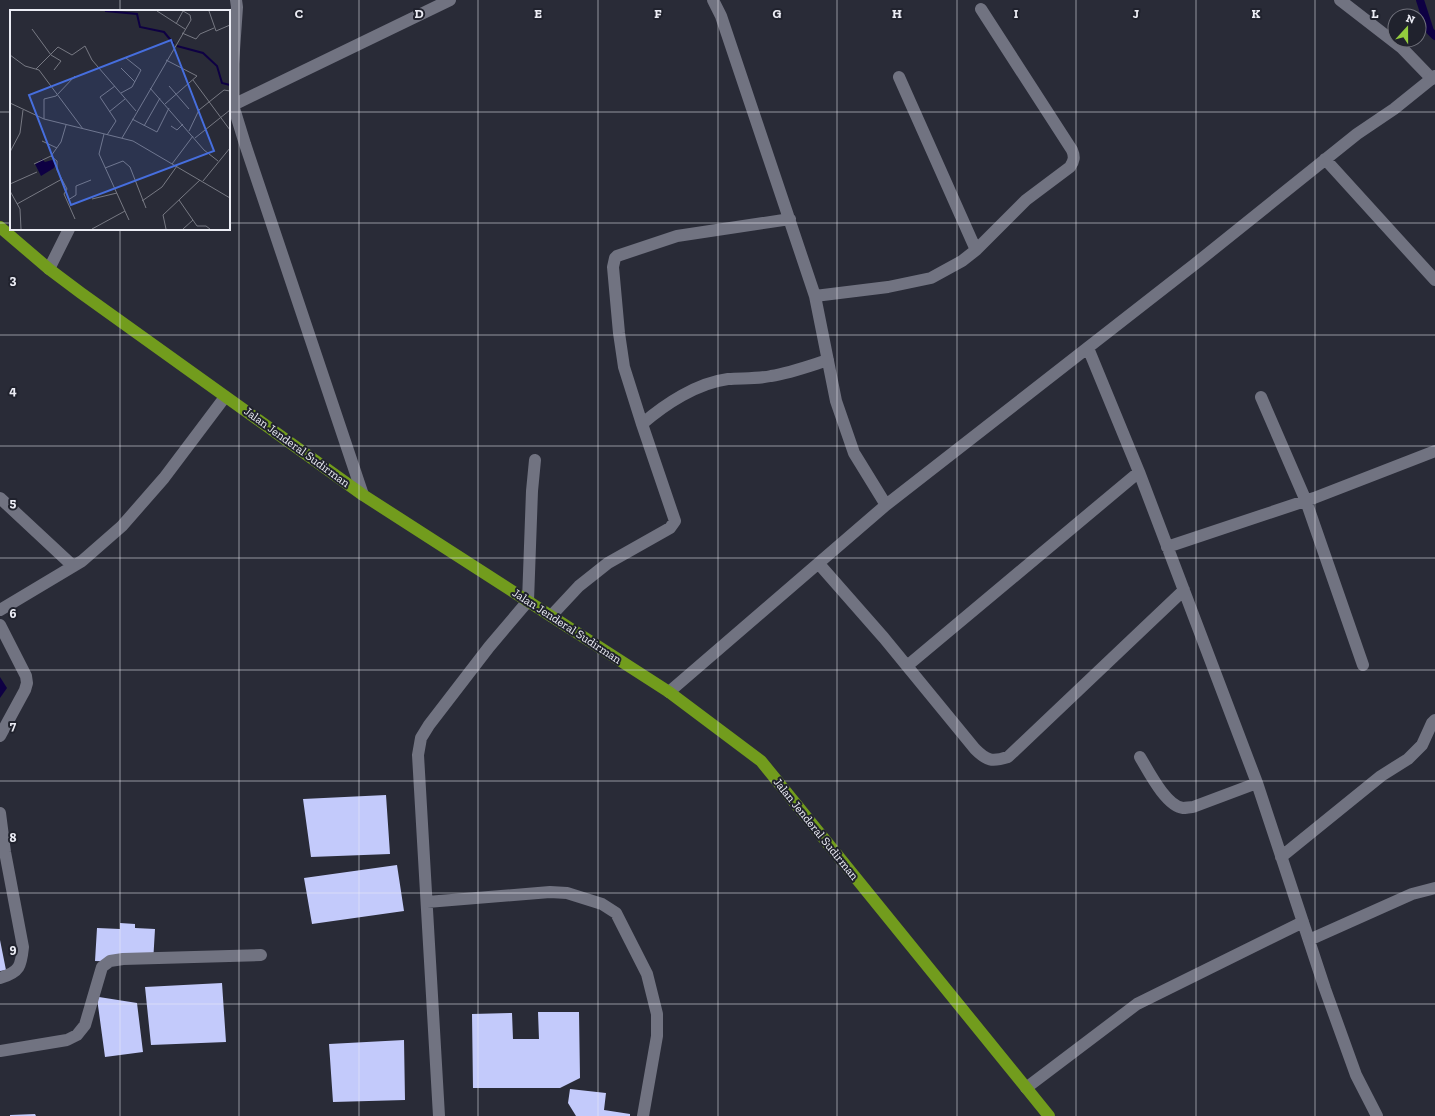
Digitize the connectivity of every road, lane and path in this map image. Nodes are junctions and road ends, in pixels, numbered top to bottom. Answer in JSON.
{"nodes":[{"id":1,"x":236,"y":0,"type":"edge"},
{"id":2,"x":450,"y":0,"type":"edge"},
{"id":3,"x":713,"y":0,"type":"edge"},
{"id":4,"x":1340,"y":0,"type":"edge"},
{"id":5,"x":981,"y":9,"type":"dead end"},
{"id":6,"x":899,"y":77,"type":"dead end"},
{"id":7,"x":1434,"y":78,"type":"edge"},
{"id":8,"x":231,"y":104,"type":"edge"},
{"id":9,"x":1325,"y":159,"type":"junction"},
{"id":10,"x":790,"y":219,"type":"junction"},
{"id":11,"x":0,"y":227,"type":"edge"},
{"id":12,"x":68,"y":230,"type":"edge"},
{"id":13,"x":976,"y":250,"type":"junction"},
{"id":14,"x":49,"y":269,"type":"junction"},
{"id":15,"x":1435,"y":280,"type":"edge"},
{"id":16,"x":815,"y":296,"type":"junction"},
{"id":17,"x":1088,"y":348,"type":"junction"},
{"id":18,"x":828,"y":360,"type":"junction"},
{"id":19,"x":225,"y":396,"type":"junction"},
{"id":20,"x":1261,"y":397,"type":"dead end"},
{"id":21,"x":642,"y":424,"type":"junction"},
{"id":22,"x":1435,"y":451,"type":"edge"},
{"id":23,"x":535,"y":460,"type":"dead end"},
{"id":24,"x":1139,"y":472,"type":"junction"},
{"id":25,"x":363,"y":495,"type":"junction"},
{"id":26,"x":0,"y":498,"type":"edge"},
{"id":27,"x":1306,"y":501,"type":"junction"},
{"id":28,"x":886,"y":505,"type":"junction"},
{"id":29,"x":1167,"y":547,"type":"junction"},
{"id":30,"x":819,"y":564,"type":"junction"},
{"id":31,"x":73,"y":566,"type":"junction"},
{"id":32,"x":1184,"y":590,"type":"junction"},
{"id":33,"x":528,"y":601,"type":"junction"},
{"id":34,"x":0,"y":610,"type":"edge"},
{"id":35,"x":551,"y":616,"type":"junction"},
{"id":36,"x":0,"y":625,"type":"edge"},
{"id":37,"x":1363,"y":665,"type":"dead end"},
{"id":38,"x":907,"y":666,"type":"junction"},
{"id":39,"x":669,"y":692,"type":"junction"},
{"id":40,"x":1435,"y":720,"type":"edge"},
{"id":41,"x":0,"y":736,"type":"edge"},
{"id":42,"x":1140,"y":757,"type":"dead end"},
{"id":43,"x":1257,"y":783,"type":"junction"},
{"id":44,"x":0,"y":813,"type":"edge"},
{"id":45,"x":3,"y":853,"type":"edge"},
{"id":46,"x":1281,"y":857,"type":"junction"},
{"id":47,"x":1435,"y":888,"type":"edge"},
{"id":48,"x":427,"y":902,"type":"junction"},
{"id":49,"x":1303,"y":922,"type":"junction"},
{"id":50,"x":1309,"y":940,"type":"junction"},
{"id":51,"x":261,"y":955,"type":"dead end"},
{"id":52,"x":0,"y":978,"type":"edge"},
{"id":53,"x":0,"y":1051,"type":"edge"},
{"id":54,"x":1026,"y":1088,"type":"junction"},
{"id":55,"x":438,"y":1116,"type":"edge"},
{"id":56,"x":643,"y":1116,"type":"edge"},
{"id":57,"x":1049,"y":1116,"type":"edge"},
{"id":58,"x":1377,"y":1116,"type":"edge"}],
"edges":[{"from":1,"to":8,"type":"street"},
{"from":2,"to":8,"type":"street"},
{"from":3,"to":10,"type":"street"},
{"from":4,"to":7,"type":"street"},
{"from":5,"to":13,"type":"street"},
{"from":6,"to":13,"type":"street"},
{"from":7,"to":9,"type":"street"},
{"from":8,"to":25,"type":"street"},
{"from":9,"to":15,"type":"street"},
{"from":9,"to":17,"type":"street"},
{"from":10,"to":16,"type":"street"},
{"from":10,"to":21,"type":"street"},
{"from":11,"to":14,"type":"highway","name":"Jalan Jenderal Sudirman"},
{"from":12,"to":14,"type":"street"},
{"from":13,"to":16,"type":"street"},
{"from":14,"to":19,"type":"highway","name":"Jalan Jenderal Sudirman"},
{"from":16,"to":18,"type":"street"},
{"from":17,"to":24,"type":"street"},
{"from":17,"to":28,"type":"street"},
{"from":18,"to":21,"type":"street"},
{"from":18,"to":28,"type":"street"},
{"from":19,"to":25,"type":"highway","name":"Jalan Jenderal Sudirman"},
{"from":19,"to":31,"type":"street"},
{"from":20,"to":27,"type":"street"},
{"from":21,"to":35,"type":"street"},
{"from":22,"to":27,"type":"street"},
{"from":23,"to":33,"type":"street"},
{"from":24,"to":29,"type":"street"},
{"from":24,"to":38,"type":"street"},
{"from":25,"to":33,"type":"highway","name":"Jalan Jenderal Sudirman"},
{"from":26,"to":31,"type":"street"},
{"from":27,"to":29,"type":"street"},
{"from":27,"to":37,"type":"street"},
{"from":28,"to":30,"type":"street"},
{"from":29,"to":32,"type":"street"},
{"from":30,"to":38,"type":"street"},
{"from":30,"to":39,"type":"street"},
{"from":31,"to":34,"type":"street"},
{"from":32,"to":38,"type":"street"},
{"from":32,"to":43,"type":"street"},
{"from":33,"to":35,"type":"highway","name":"Jalan Jenderal Sudirman"},
{"from":33,"to":48,"type":"street"},
{"from":35,"to":39,"type":"highway","name":"Jalan Jenderal Sudirman"},
{"from":36,"to":41,"type":"street"},
{"from":39,"to":54,"type":"highway","name":"Jalan Jenderal Sudirman"},
{"from":40,"to":46,"type":"street"},
{"from":42,"to":43,"type":"street"},
{"from":43,"to":46,"type":"street"},
{"from":44,"to":45,"type":"street"},
{"from":45,"to":52,"type":"street"},
{"from":46,"to":49,"type":"street"},
{"from":47,"to":50,"type":"street"},
{"from":48,"to":55,"type":"street"},
{"from":48,"to":56,"type":"street"},
{"from":49,"to":50,"type":"street"},
{"from":49,"to":54,"type":"street"},
{"from":50,"to":58,"type":"street"},
{"from":51,"to":53,"type":"street"},
{"from":54,"to":57,"type":"highway","name":"Jalan Jenderal Sudirman"}]}
